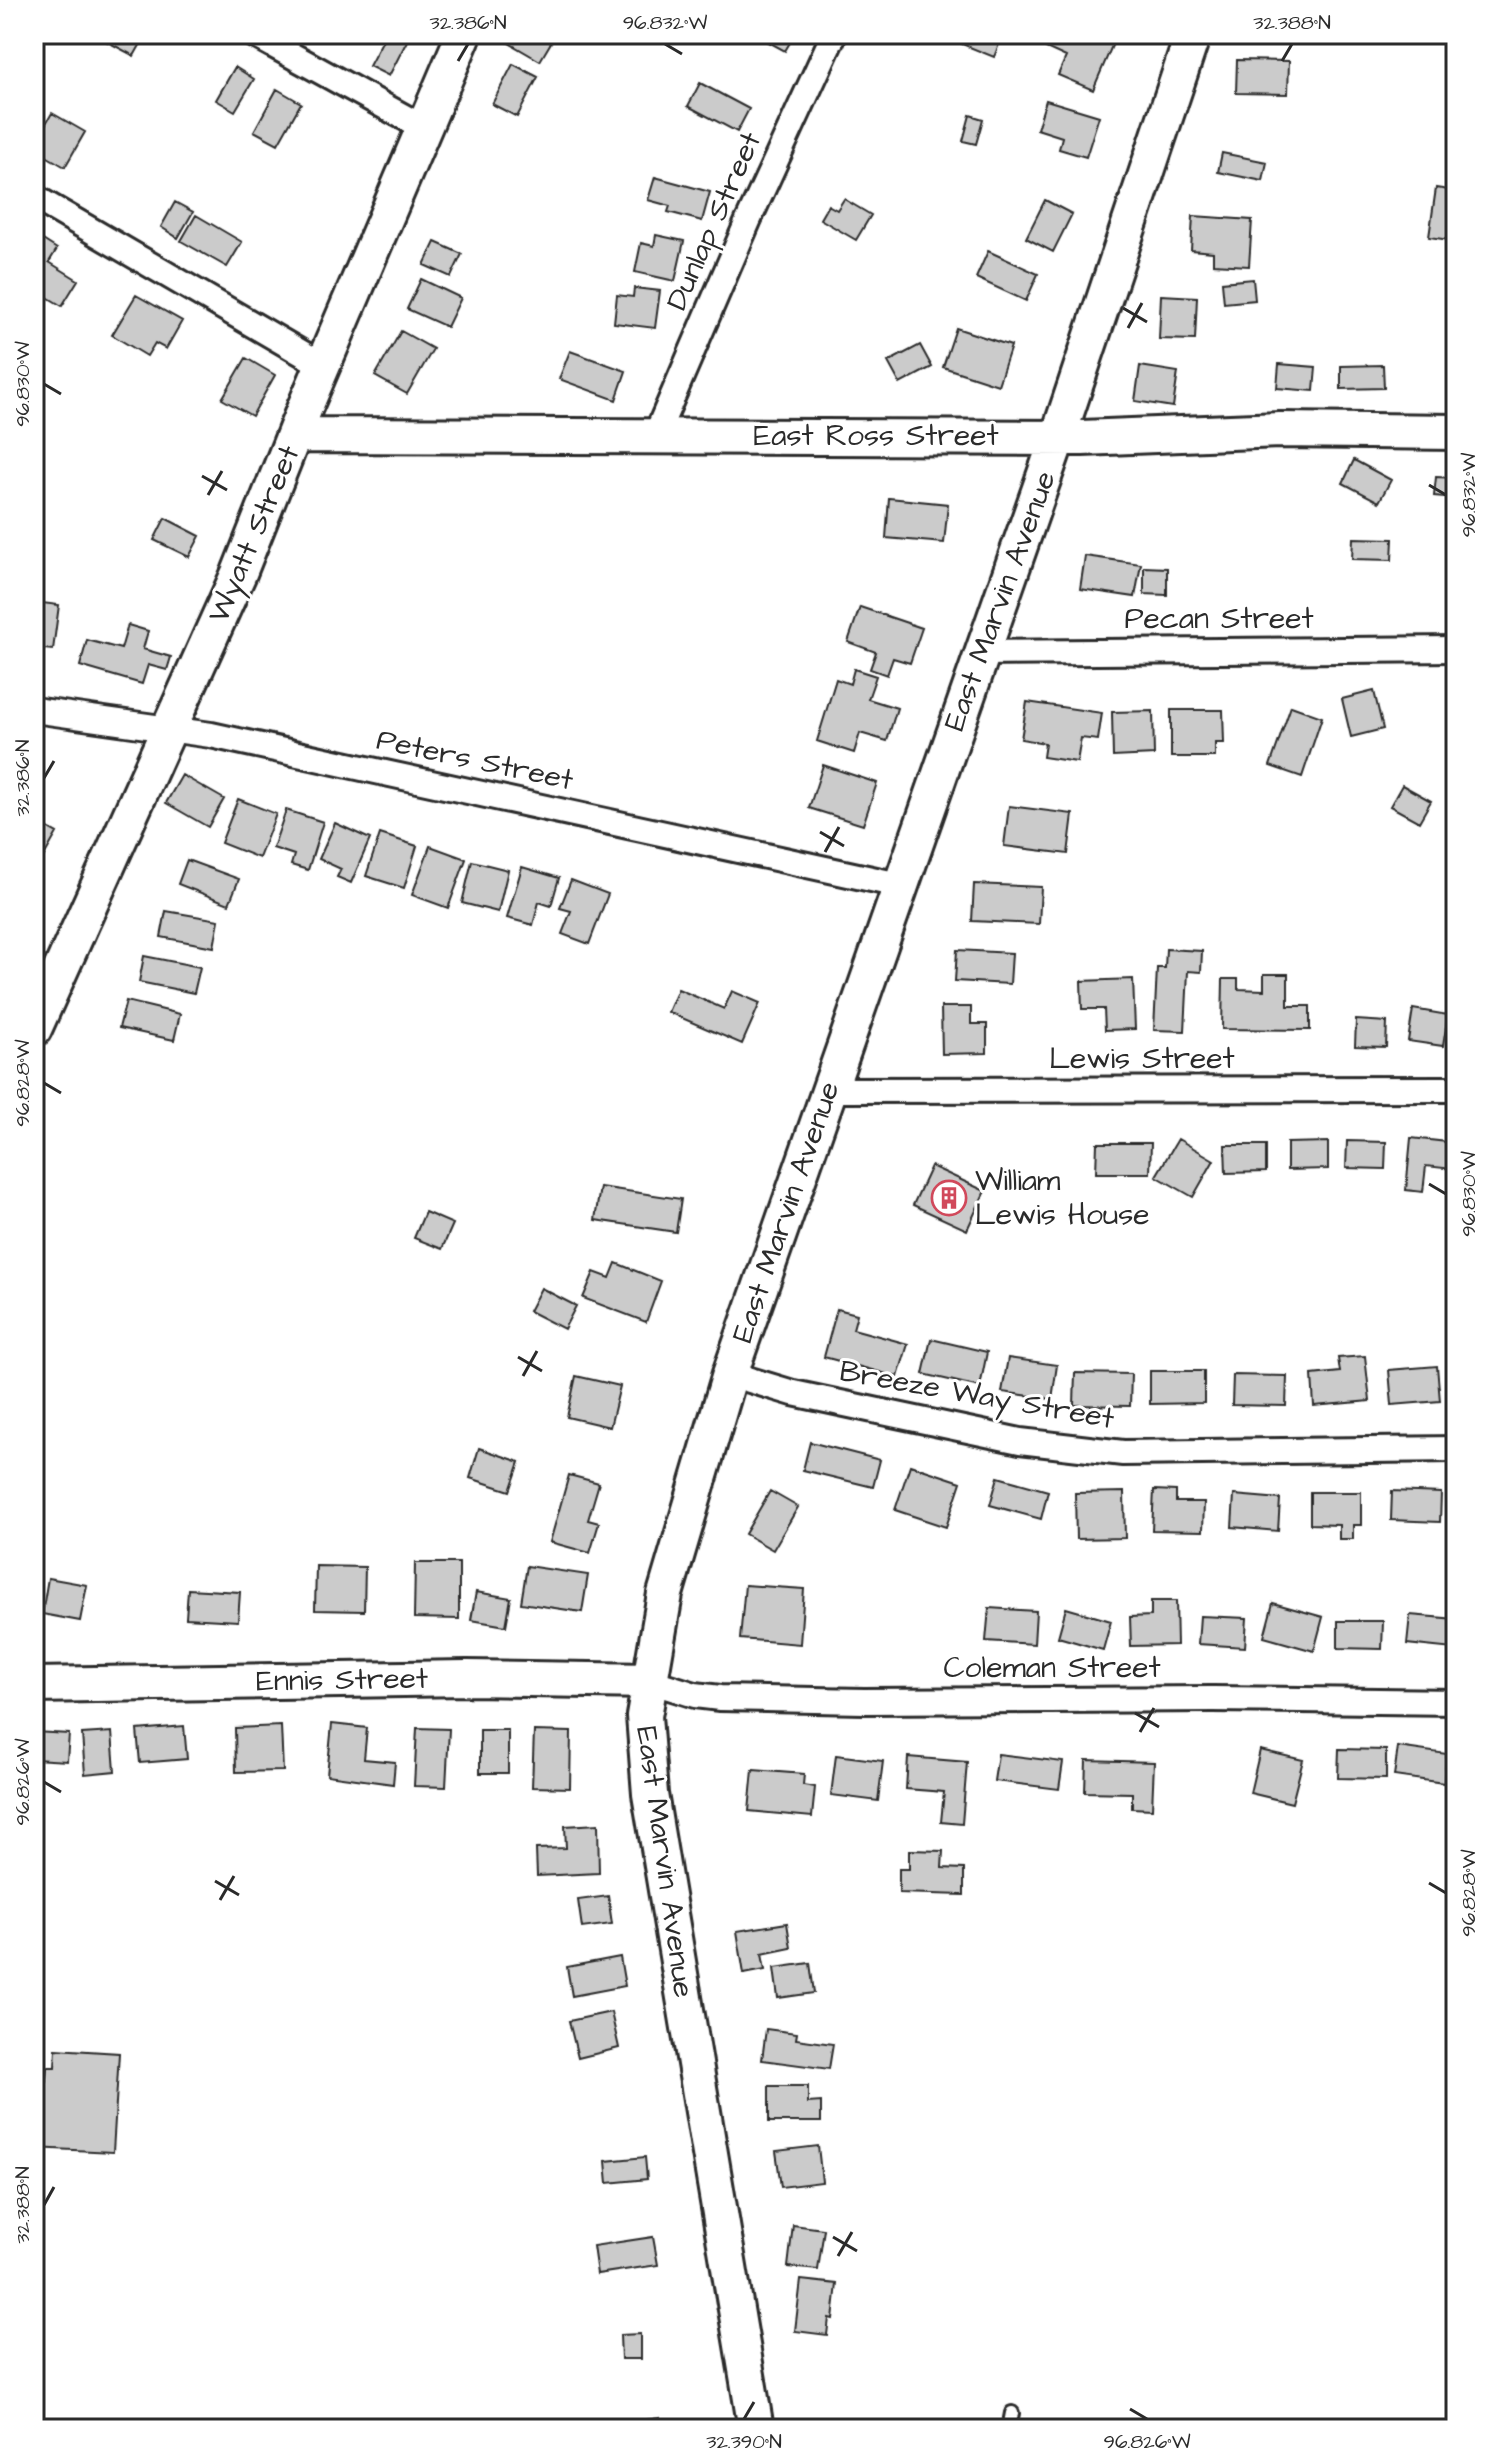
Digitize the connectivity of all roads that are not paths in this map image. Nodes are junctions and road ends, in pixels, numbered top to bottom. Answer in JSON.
{"nodes":[{"id":1,"x":253,"y":34,"type":"edge"},
{"id":2,"x":464,"y":34,"type":"edge"},
{"id":3,"x":834,"y":34,"type":"edge"},
{"id":4,"x":1193,"y":34,"type":"edge"},
{"id":5,"x":424,"y":128,"type":"junction"},
{"id":6,"x":34,"y":197,"type":"edge"},
{"id":7,"x":324,"y":366,"type":"junction"},
{"id":8,"x":1456,"y":432,"type":"edge"},
{"id":9,"x":295,"y":435,"type":"junction"},
{"id":10,"x":656,"y":435,"type":"junction"},
{"id":11,"x":1058,"y":437,"type":"junction"},
{"id":12,"x":1456,"y":649,"type":"edge"},
{"id":13,"x":982,"y":653,"type":"junction"},
{"id":14,"x":34,"y":710,"type":"edge"},
{"id":15,"x":168,"y":729,"type":"junction"},
{"id":16,"x":899,"y":885,"type":"junction"},
{"id":17,"x":34,"y":1029,"type":"edge"},
{"id":18,"x":1456,"y":1089,"type":"edge"},
{"id":19,"x":827,"y":1090,"type":"junction"},
{"id":20,"x":730,"y":1374,"type":"junction"},
{"id":21,"x":1456,"y":1449,"type":"edge"},
{"id":22,"x":650,"y":1681,"type":"junction"},
{"id":23,"x":34,"y":1685,"type":"edge"},
{"id":24,"x":1456,"y":1702,"type":"edge"},
{"id":25,"x":1012,"y":2413,"type":"dead end"},
{"id":26,"x":756,"y":2429,"type":"edge"},
{"id":27,"x":1009,"y":2429,"type":"edge"}],
"edges":[{"from":1,"to":5,"type":"street"},
{"from":2,"to":5,"type":"street","name":"Wyatt Street"},
{"from":3,"to":10,"type":"street","name":"Dunlap Street"},
{"from":4,"to":11,"type":"street","name":"East Marvin Avenue"},
{"from":5,"to":7,"type":"street","name":"Wyatt Street"},
{"from":6,"to":7,"type":"street"},
{"from":7,"to":9,"type":"street","name":"Wyatt Street"},
{"from":8,"to":11,"type":"street","name":"East Ross Street"},
{"from":9,"to":10,"type":"street","name":"East Ross Street"},
{"from":9,"to":15,"type":"street","name":"Wyatt Street"},
{"from":10,"to":11,"type":"street","name":"East Ross Street"},
{"from":11,"to":13,"type":"street","name":"East Marvin Avenue"},
{"from":12,"to":13,"type":"street","name":"Pecan Street"},
{"from":13,"to":16,"type":"street","name":"East Marvin Avenue"},
{"from":14,"to":15,"type":"street","name":"Peters Street"},
{"from":15,"to":16,"type":"street","name":"Peters Street"},
{"from":15,"to":17,"type":"street","name":"Wyatt Street"},
{"from":16,"to":19,"type":"street","name":"East Marvin Avenue"},
{"from":18,"to":19,"type":"street","name":"Lewis Street"},
{"from":19,"to":20,"type":"street","name":"East Marvin Avenue"},
{"from":20,"to":21,"type":"street","name":"Breeze Way Street"},
{"from":20,"to":22,"type":"street","name":"East Marvin Avenue"},
{"from":22,"to":23,"type":"street","name":"Ennis Street"},
{"from":22,"to":24,"type":"street","name":"Coleman Street"},
{"from":22,"to":26,"type":"street","name":"East Marvin Avenue"},
{"from":25,"to":27,"type":"lane"}]}
